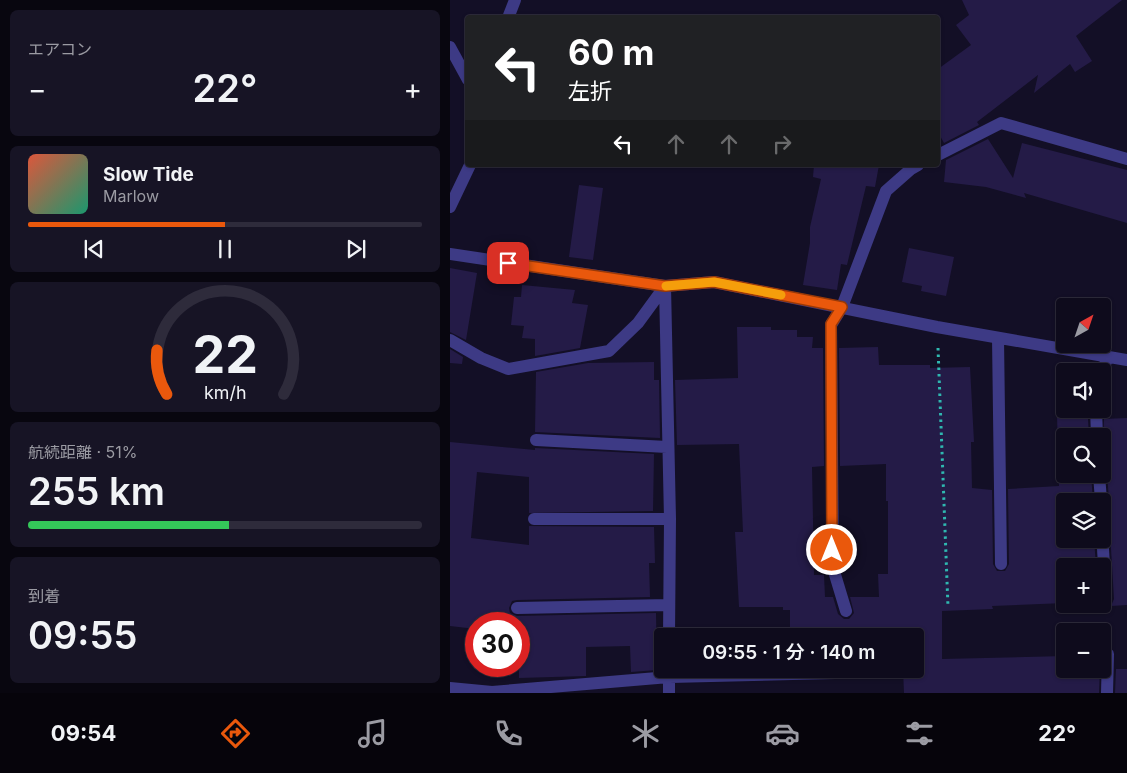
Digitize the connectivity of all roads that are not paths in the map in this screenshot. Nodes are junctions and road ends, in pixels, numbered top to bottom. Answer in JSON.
{"nodes":[{"id":1,"x":515,"y":0,"type":"edge"},
{"id":2,"x":509,"y":15,"type":"edge"},
{"id":3,"x":450,"y":47,"type":"edge"},
{"id":4,"x":465,"y":74,"type":"edge"},
{"id":5,"x":940,"y":154,"type":"edge"},
{"id":6,"x":1127,"y":159,"type":"edge"},
{"id":7,"x":469,"y":167,"type":"edge"},
{"id":8,"x":914,"y":167,"type":"edge"},
{"id":9,"x":450,"y":207,"type":"edge"},
{"id":10,"x":450,"y":254,"type":"edge"},
{"id":11,"x":665,"y":286,"type":"junction"},
{"id":12,"x":842,"y":307,"type":"junction"},
{"id":13,"x":998,"y":338,"type":"junction"},
{"id":14,"x":450,"y":340,"type":"edge"},
{"id":15,"x":1108,"y":357,"type":"junction"},
{"id":16,"x":1127,"y":360,"type":"edge"},
{"id":17,"x":1105,"y":363,"type":"edge"},
{"id":18,"x":536,"y":440,"type":"dead end"},
{"id":19,"x":667,"y":447,"type":"junction"},
{"id":20,"x":534,"y":519,"type":"dead end"},
{"id":21,"x":670,"y":519,"type":"junction"},
{"id":22,"x":1001,"y":564,"type":"dead end"},
{"id":23,"x":669,"y":604,"type":"junction"},
{"id":24,"x":517,"y":608,"type":"dead end"},
{"id":25,"x":846,"y":611,"type":"dead end"},
{"id":26,"x":669,"y":628,"type":"edge"},
{"id":27,"x":654,"y":675,"type":"edge"},
{"id":28,"x":669,"y":678,"type":"edge"},
{"id":29,"x":1107,"y":678,"type":"edge"},
{"id":30,"x":450,"y":688,"type":"edge"},
{"id":31,"x":669,"y":693,"type":"edge"},
{"id":32,"x":1107,"y":693,"type":"edge"}],
"edges":[{"from":1,"to":2,"type":"street"},
{"from":3,"to":4,"type":"street"},
{"from":5,"to":6,"type":"street"},
{"from":7,"to":9,"type":"street"},
{"from":8,"to":12,"type":"street"},
{"from":10,"to":11,"type":"street"},
{"from":11,"to":12,"type":"street"},
{"from":11,"to":14,"type":"street"},
{"from":11,"to":19,"type":"street"},
{"from":12,"to":13,"type":"street"},
{"from":12,"to":25,"type":"street"},
{"from":13,"to":15,"type":"street"},
{"from":13,"to":22,"type":"street"},
{"from":15,"to":16,"type":"street"},
{"from":15,"to":17,"type":"street"},
{"from":18,"to":19,"type":"street"},
{"from":19,"to":21,"type":"street"},
{"from":20,"to":21,"type":"street"},
{"from":21,"to":23,"type":"street"},
{"from":23,"to":24,"type":"street"},
{"from":23,"to":26,"type":"street"},
{"from":27,"to":30,"type":"street"},
{"from":28,"to":31,"type":"street"},
{"from":29,"to":32,"type":"street"}]}
